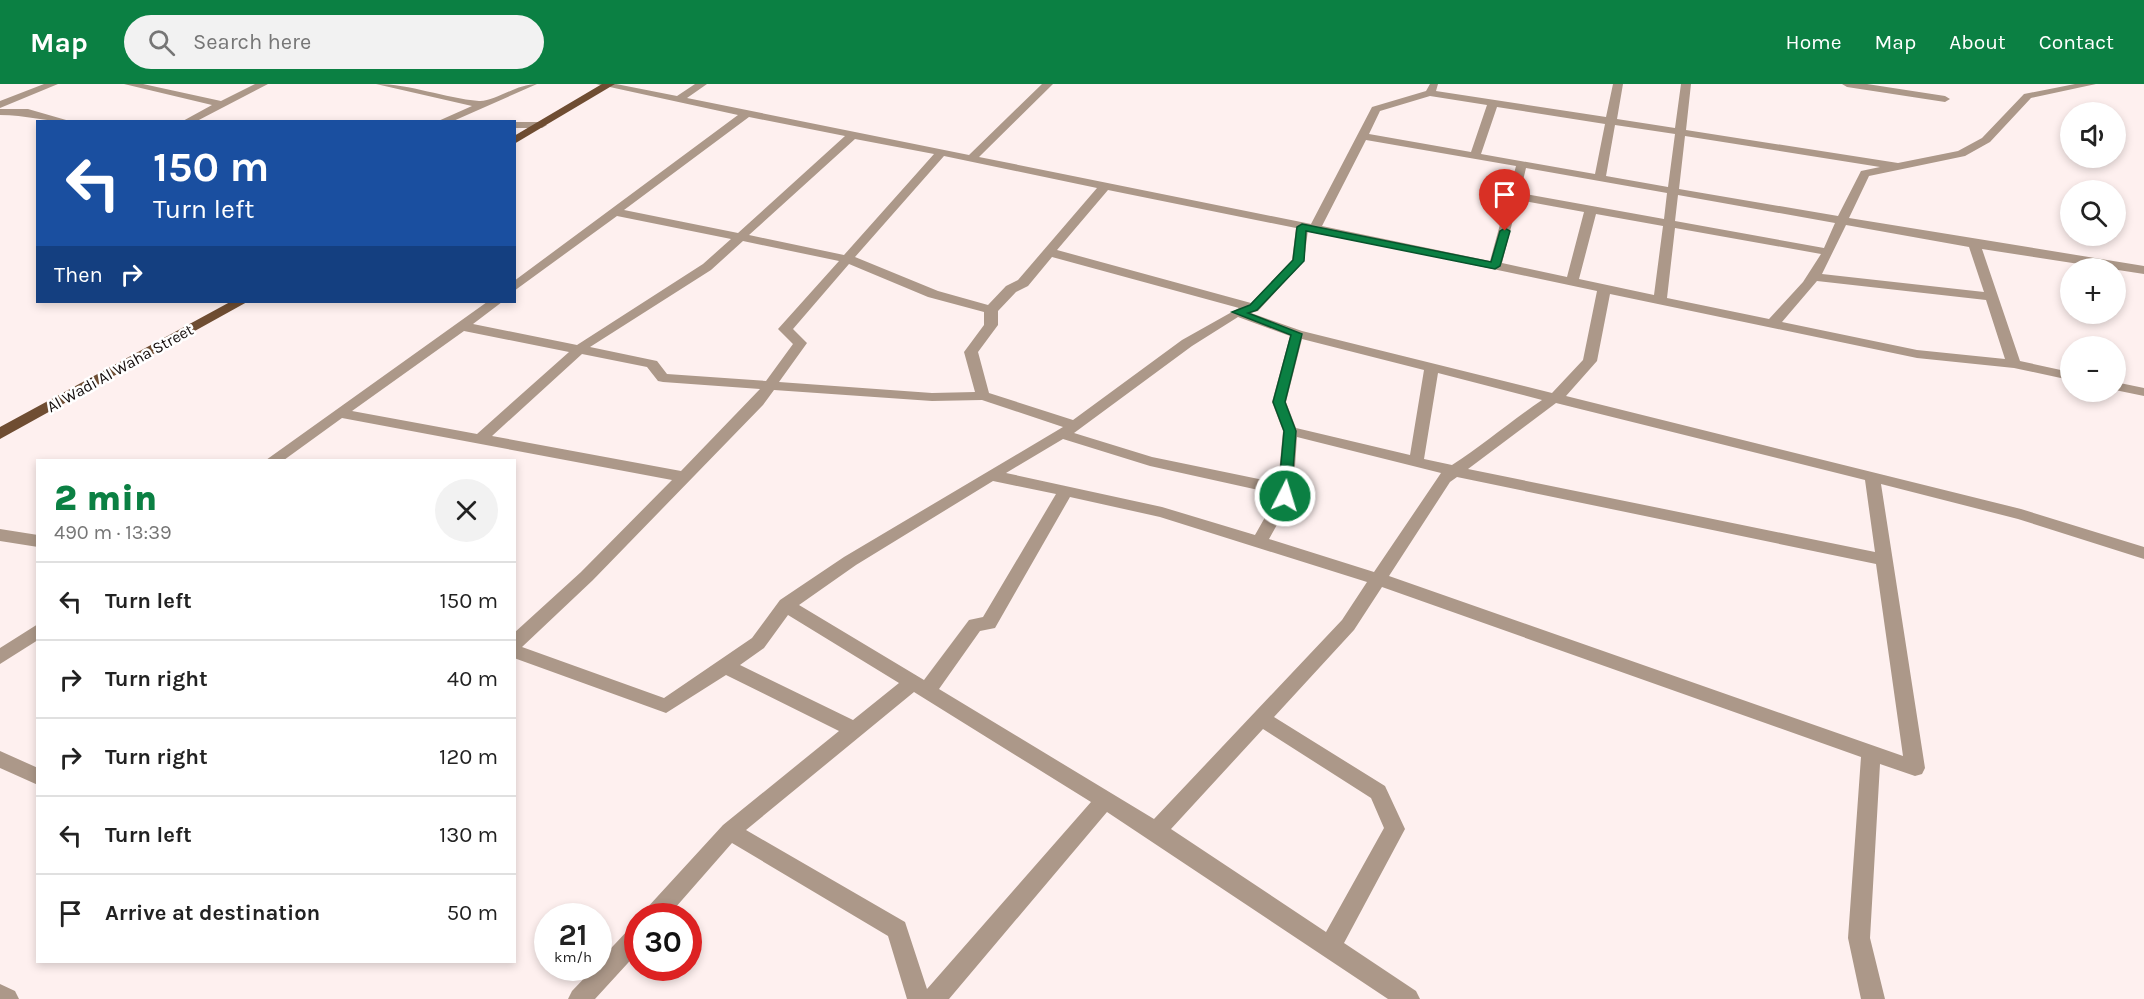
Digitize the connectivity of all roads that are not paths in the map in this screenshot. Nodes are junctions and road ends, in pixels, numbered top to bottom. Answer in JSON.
{"nodes":[{"id":1,"x":53,"y":84,"type":"edge"},
{"id":2,"x":129,"y":84,"type":"edge"},
{"id":3,"x":263,"y":84,"type":"edge"},
{"id":4,"x":381,"y":84,"type":"edge"},
{"id":5,"x":532,"y":84,"type":"edge"},
{"id":6,"x":607,"y":84,"type":"edge"},
{"id":7,"x":702,"y":84,"type":"edge"},
{"id":8,"x":1048,"y":84,"type":"edge"},
{"id":9,"x":1618,"y":84,"type":"edge"},
{"id":10,"x":1686,"y":84,"type":"edge"},
{"id":11,"x":1847,"y":84,"type":"edge"},
{"id":12,"x":2091,"y":84,"type":"edge"},
{"id":13,"x":1432,"y":89,"type":"edge"},
{"id":14,"x":1945,"y":99,"type":"dead end"},
{"id":15,"x":678,"y":100,"type":"junction"},
{"id":16,"x":1493,"y":103,"type":"junction"},
{"id":17,"x":221,"y":104,"type":"junction"},
{"id":18,"x":480,"y":104,"type":"junction"},
{"id":19,"x":0,"y":105,"type":"edge"},
{"id":20,"x":0,"y":112,"type":"edge"},
{"id":21,"x":746,"y":114,"type":"junction"},
{"id":22,"x":60,"y":120,"type":"edge"},
{"id":23,"x":190,"y":120,"type":"edge"},
{"id":24,"x":445,"y":120,"type":"edge"},
{"id":25,"x":1611,"y":122,"type":"junction"},
{"id":26,"x":516,"y":125,"type":"edge"},
{"id":27,"x":542,"y":125,"type":"junction"},
{"id":28,"x":1680,"y":132,"type":"junction"},
{"id":29,"x":852,"y":136,"type":"junction"},
{"id":30,"x":1362,"y":136,"type":"junction"},
{"id":31,"x":516,"y":140,"type":"edge"},
{"id":32,"x":940,"y":154,"type":"junction"},
{"id":33,"x":1475,"y":156,"type":"junction"},
{"id":34,"x":970,"y":160,"type":"junction"},
{"id":35,"x":1522,"y":164,"type":"junction"},
{"id":36,"x":1897,"y":166,"type":"junction"},
{"id":37,"x":1600,"y":178,"type":"junction"},
{"id":38,"x":1104,"y":187,"type":"junction"},
{"id":39,"x":1673,"y":191,"type":"junction"},
{"id":40,"x":1516,"y":196,"type":"junction"},
{"id":41,"x":1591,"y":209,"type":"junction"},
{"id":42,"x":616,"y":212,"type":"junction"},
{"id":43,"x":1841,"y":221,"type":"junction"},
{"id":44,"x":1669,"y":223,"type":"junction"},
{"id":45,"x":1308,"y":228,"type":"junction"},
{"id":46,"x":740,"y":237,"type":"junction"},
{"id":47,"x":1974,"y":244,"type":"junction"},
{"id":48,"x":1049,"y":252,"type":"junction"},
{"id":49,"x":1828,"y":252,"type":"junction"},
{"id":50,"x":848,"y":259,"type":"junction"},
{"id":51,"x":1495,"y":266,"type":"junction"},
{"id":52,"x":2144,"y":270,"type":"edge"},
{"id":53,"x":1814,"y":277,"type":"junction"},
{"id":54,"x":1572,"y":282,"type":"junction"},
{"id":55,"x":516,"y":286,"type":"edge"},
{"id":56,"x":1604,"y":289,"type":"junction"},
{"id":57,"x":1992,"y":297,"type":"junction"},
{"id":58,"x":1660,"y":300,"type":"junction"},
{"id":59,"x":238,"y":303,"type":"edge"},
{"id":60,"x":494,"y":303,"type":"edge"},
{"id":61,"x":1253,"y":308,"type":"junction"},
{"id":62,"x":991,"y":310,"type":"junction"},
{"id":63,"x":1237,"y":312,"type":"junction"},
{"id":64,"x":1772,"y":324,"type":"junction"},
{"id":65,"x":461,"y":326,"type":"junction"},
{"id":66,"x":1297,"y":334,"type":"junction"},
{"id":67,"x":579,"y":349,"type":"junction"},
{"id":68,"x":2014,"y":364,"type":"junction"},
{"id":69,"x":1432,"y":367,"type":"junction"},
{"id":70,"x":2060,"y":374,"type":"edge"},
{"id":71,"x":771,"y":384,"type":"junction"},
{"id":72,"x":2126,"y":388,"type":"edge"},
{"id":73,"x":2144,"y":392,"type":"edge"},
{"id":74,"x":983,"y":396,"type":"junction"},
{"id":75,"x":1556,"y":397,"type":"junction"},
{"id":76,"x":339,"y":413,"type":"junction"},
{"id":77,"x":1069,"y":430,"type":"junction"},
{"id":78,"x":1290,"y":431,"type":"junction"},
{"id":79,"x":0,"y":434,"type":"edge"},
{"id":80,"x":480,"y":439,"type":"junction"},
{"id":81,"x":275,"y":459,"type":"edge"},
{"id":82,"x":1416,"y":462,"type":"junction"},
{"id":83,"x":1454,"y":471,"type":"junction"},
{"id":84,"x":990,"y":475,"type":"junction"},
{"id":85,"x":685,"y":477,"type":"junction"},
{"id":86,"x":1872,"y":478,"type":"junction"},
{"id":87,"x":1285,"y":490,"type":"junction"},
{"id":88,"x":1066,"y":491,"type":"junction"},
{"id":89,"x":0,"y":535,"type":"edge"},
{"id":90,"x":36,"y":541,"type":"edge"},
{"id":91,"x":1259,"y":542,"type":"junction"},
{"id":92,"x":2144,"y":554,"type":"edge"},
{"id":93,"x":1884,"y":560,"type":"junction"},
{"id":94,"x":1378,"y":579,"type":"junction"},
{"id":95,"x":786,"y":605,"type":"junction"},
{"id":96,"x":36,"y":631,"type":"edge"},
{"id":97,"x":516,"y":642,"type":"edge"},
{"id":98,"x":516,"y":652,"type":"edge"},
{"id":99,"x":0,"y":657,"type":"edge"},
{"id":100,"x":725,"y":666,"type":"junction"},
{"id":101,"x":920,"y":687,"type":"junction"},
{"id":102,"x":1261,"y":718,"type":"junction"},
{"id":103,"x":855,"y":730,"type":"junction"},
{"id":104,"x":1871,"y":752,"type":"junction"},
{"id":105,"x":0,"y":759,"type":"edge"},
{"id":106,"x":36,"y":776,"type":"edge"},
{"id":107,"x":1105,"y":800,"type":"junction"},
{"id":108,"x":730,"y":831,"type":"junction"},
{"id":109,"x":1156,"y":831,"type":"junction"},
{"id":110,"x":666,"y":903,"type":"edge"},
{"id":111,"x":1330,"y":947,"type":"junction"},
{"id":112,"x":624,"y":950,"type":"edge"},
{"id":113,"x":0,"y":995,"type":"edge"},
{"id":114,"x":7,"y":999,"type":"edge"},
{"id":115,"x":580,"y":999,"type":"edge"},
{"id":116,"x":919,"y":999,"type":"edge"},
{"id":117,"x":934,"y":999,"type":"edge"},
{"id":118,"x":1408,"y":999,"type":"edge"},
{"id":119,"x":1874,"y":999,"type":"edge"}],
"edges":[{"from":1,"to":19,"type":"street"},
{"from":2,"to":17,"type":"street"},
{"from":3,"to":17,"type":"street"},
{"from":4,"to":18,"type":"street"},
{"from":5,"to":18,"type":"street"},
{"from":6,"to":15,"type":"street"},
{"from":6,"to":27,"type":"main road"},
{"from":7,"to":15,"type":"street"},
{"from":8,"to":34,"type":"street"},
{"from":9,"to":25,"type":"street"},
{"from":10,"to":28,"type":"street"},
{"from":11,"to":14,"type":"street"},
{"from":12,"to":36,"type":"street"},
{"from":13,"to":16,"type":"street"},
{"from":13,"to":30,"type":"street"},
{"from":15,"to":21,"type":"street"},
{"from":16,"to":25,"type":"street"},
{"from":16,"to":33,"type":"street"},
{"from":17,"to":23,"type":"street"},
{"from":18,"to":24,"type":"street"},
{"from":20,"to":22,"type":"street"},
{"from":21,"to":29,"type":"street"},
{"from":21,"to":42,"type":"street"},
{"from":25,"to":28,"type":"street"},
{"from":25,"to":37,"type":"street"},
{"from":26,"to":27,"type":"street"},
{"from":27,"to":31,"type":"main road"},
{"from":28,"to":36,"type":"street"},
{"from":28,"to":39,"type":"street"},
{"from":29,"to":32,"type":"street"},
{"from":29,"to":46,"type":"street"},
{"from":30,"to":33,"type":"street"},
{"from":30,"to":45,"type":"street"},
{"from":32,"to":34,"type":"street"},
{"from":32,"to":50,"type":"street"},
{"from":33,"to":35,"type":"street"},
{"from":34,"to":38,"type":"street"},
{"from":35,"to":37,"type":"street"},
{"from":35,"to":40,"type":"street"},
{"from":36,"to":43,"type":"street"},
{"from":37,"to":39,"type":"street"},
{"from":38,"to":45,"type":"street"},
{"from":38,"to":48,"type":"street"},
{"from":39,"to":43,"type":"street"},
{"from":39,"to":44,"type":"street"},
{"from":40,"to":41,"type":"street"},
{"from":40,"to":51,"type":"street"},
{"from":41,"to":44,"type":"street"},
{"from":41,"to":54,"type":"street"},
{"from":42,"to":46,"type":"street"},
{"from":42,"to":55,"type":"street"},
{"from":43,"to":47,"type":"street"},
{"from":43,"to":49,"type":"street"},
{"from":44,"to":49,"type":"street"},
{"from":44,"to":58,"type":"street"},
{"from":45,"to":51,"type":"street"},
{"from":45,"to":61,"type":"street"},
{"from":46,"to":50,"type":"street"},
{"from":46,"to":67,"type":"street"},
{"from":47,"to":52,"type":"street"},
{"from":47,"to":57,"type":"street"},
{"from":48,"to":61,"type":"street"},
{"from":48,"to":62,"type":"street"},
{"from":49,"to":53,"type":"street"},
{"from":50,"to":62,"type":"street"},
{"from":50,"to":71,"type":"street"},
{"from":51,"to":54,"type":"street"},
{"from":53,"to":57,"type":"street"},
{"from":53,"to":64,"type":"street"},
{"from":54,"to":56,"type":"street"},
{"from":56,"to":58,"type":"street"},
{"from":56,"to":75,"type":"street"},
{"from":57,"to":68,"type":"street"},
{"from":58,"to":64,"type":"street"},
{"from":59,"to":79,"type":"main road","name":"Al Wadi Al Waha Street"},
{"from":60,"to":65,"type":"street"},
{"from":61,"to":63,"type":"street"},
{"from":62,"to":74,"type":"street"},
{"from":63,"to":66,"type":"street"},
{"from":63,"to":77,"type":"street"},
{"from":64,"to":68,"type":"street"},
{"from":65,"to":67,"type":"street"},
{"from":65,"to":76,"type":"street"},
{"from":66,"to":69,"type":"street"},
{"from":66,"to":78,"type":"street"},
{"from":67,"to":71,"type":"street"},
{"from":67,"to":80,"type":"street"},
{"from":68,"to":70,"type":"street"},
{"from":69,"to":75,"type":"street"},
{"from":69,"to":82,"type":"street"},
{"from":71,"to":74,"type":"street"},
{"from":71,"to":85,"type":"street"},
{"from":72,"to":73,"type":"street"},
{"from":74,"to":77,"type":"street"},
{"from":75,"to":83,"type":"street"},
{"from":75,"to":86,"type":"street"},
{"from":76,"to":80,"type":"street"},
{"from":76,"to":81,"type":"street"},
{"from":77,"to":84,"type":"street"},
{"from":77,"to":87,"type":"street"},
{"from":78,"to":82,"type":"street"},
{"from":78,"to":87,"type":"street"},
{"from":80,"to":85,"type":"street"},
{"from":82,"to":83,"type":"street"},
{"from":83,"to":93,"type":"street"},
{"from":83,"to":94,"type":"street"},
{"from":84,"to":88,"type":"street"},
{"from":84,"to":95,"type":"street"},
{"from":85,"to":97,"type":"street"},
{"from":86,"to":92,"type":"street"},
{"from":86,"to":93,"type":"street"},
{"from":87,"to":91,"type":"street"},
{"from":88,"to":91,"type":"street"},
{"from":88,"to":101,"type":"street"},
{"from":89,"to":90,"type":"street"},
{"from":91,"to":94,"type":"street"},
{"from":93,"to":104,"type":"street"},
{"from":94,"to":102,"type":"street"},
{"from":94,"to":104,"type":"street"},
{"from":95,"to":100,"type":"street"},
{"from":95,"to":101,"type":"street"},
{"from":96,"to":99,"type":"street"},
{"from":98,"to":100,"type":"street"},
{"from":100,"to":103,"type":"street"},
{"from":101,"to":103,"type":"street"},
{"from":101,"to":107,"type":"street"},
{"from":102,"to":109,"type":"street"},
{"from":102,"to":111,"type":"street"},
{"from":103,"to":108,"type":"street"},
{"from":104,"to":119,"type":"street"},
{"from":105,"to":106,"type":"street"},
{"from":107,"to":109,"type":"street"},
{"from":107,"to":117,"type":"street"},
{"from":108,"to":110,"type":"street"},
{"from":108,"to":116,"type":"street"},
{"from":109,"to":111,"type":"street"},
{"from":111,"to":118,"type":"street"},
{"from":112,"to":115,"type":"street"},
{"from":113,"to":114,"type":"street"}]}
